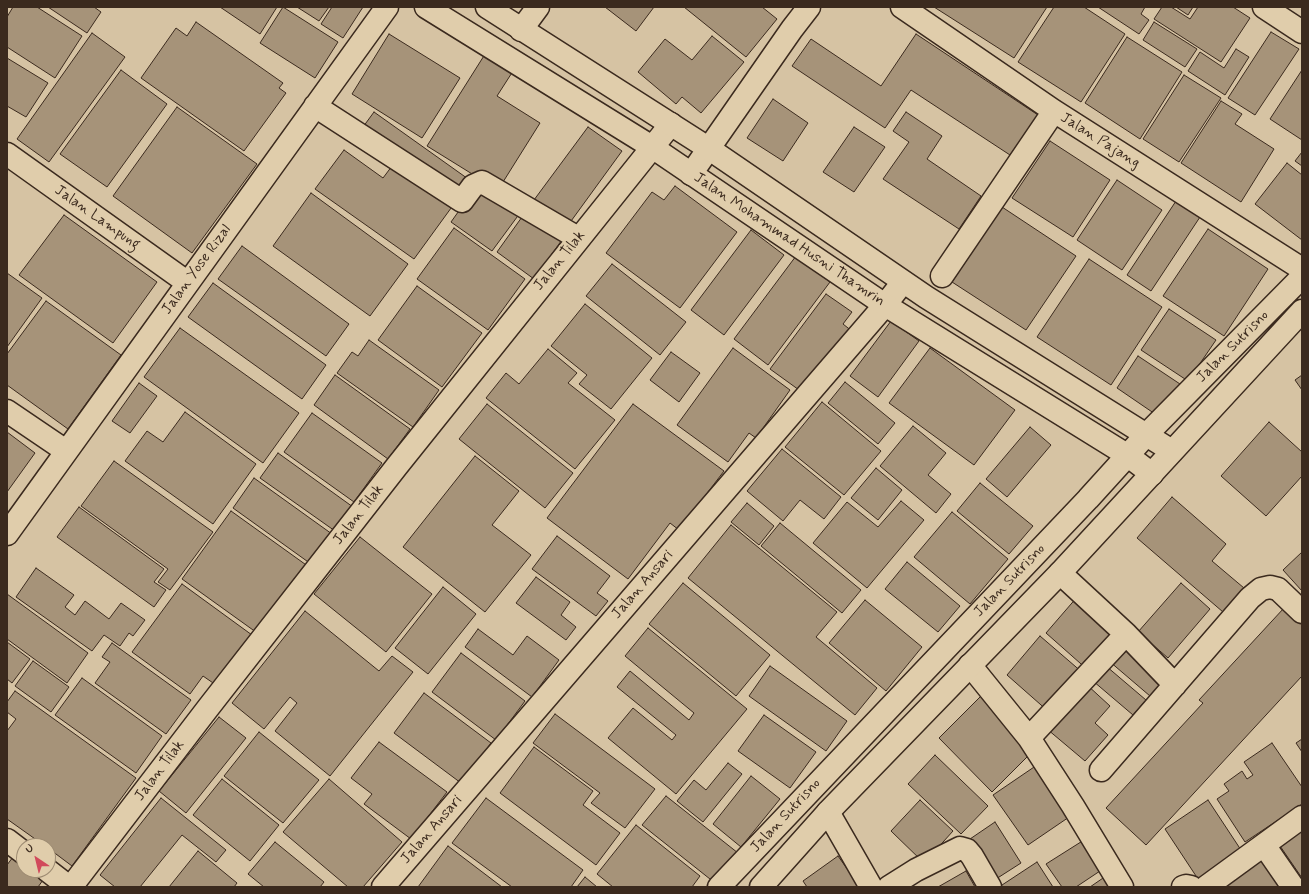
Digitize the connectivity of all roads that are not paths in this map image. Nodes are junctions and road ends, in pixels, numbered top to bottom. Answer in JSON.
{"nodes":[{"id":1,"x":387,"y":7,"type":"edge"},
{"id":2,"x":426,"y":7,"type":"edge"},
{"id":3,"x":487,"y":7,"type":"edge"},
{"id":4,"x":538,"y":7,"type":"edge"},
{"id":5,"x":809,"y":7,"type":"edge"},
{"id":6,"x":902,"y":7,"type":"edge"},
{"id":7,"x":1268,"y":8,"type":"edge"},
{"id":8,"x":521,"y":30,"type":"junction"},
{"id":9,"x":1302,"y":32,"type":"edge"},
{"id":10,"x":315,"y":106,"type":"junction"},
{"id":11,"x":1054,"y":111,"type":"junction"},
{"id":12,"x":671,"y":124,"type":"junction"},
{"id":13,"x":652,"y":147,"type":"junction"},
{"id":14,"x":708,"y":148,"type":"junction"},
{"id":15,"x":7,"y":154,"type":"edge"},
{"id":16,"x":691,"y":174,"type":"junction"},
{"id":17,"x":578,"y":238,"type":"junction"},
{"id":18,"x":1302,"y":269,"type":"edge"},
{"id":19,"x":942,"y":276,"type":"dead end"},
{"id":20,"x":1302,"y":277,"type":"edge"},
{"id":21,"x":188,"y":282,"type":"junction"},
{"id":22,"x":903,"y":282,"type":"junction"},
{"id":23,"x":885,"y":305,"type":"junction"},
{"id":24,"x":1302,"y":311,"type":"edge"},
{"id":25,"x":7,"y":412,"type":"edge"},
{"id":26,"x":1147,"y":434,"type":"junction"},
{"id":27,"x":66,"y":451,"type":"junction"},
{"id":28,"x":1172,"y":451,"type":"junction"},
{"id":29,"x":1128,"y":455,"type":"junction"},
{"id":30,"x":1152,"y":474,"type":"junction"},
{"id":31,"x":7,"y":534,"type":"edge"},
{"id":32,"x":1060,"y":573,"type":"junction"},
{"id":33,"x":1302,"y":612,"type":"edge"},
{"id":34,"x":1126,"y":634,"type":"junction"},
{"id":35,"x":970,"y":665,"type":"junction"},
{"id":36,"x":1175,"y":684,"type":"junction"},
{"id":37,"x":1029,"y":738,"type":"junction"},
{"id":38,"x":1101,"y":770,"type":"dead end"},
{"id":39,"x":828,"y":812,"type":"junction"},
{"id":40,"x":1302,"y":817,"type":"edge"},
{"id":41,"x":7,"y":840,"type":"edge"},
{"id":42,"x":1264,"y":845,"type":"junction"},
{"id":43,"x":16,"y":847,"type":"edge"},
{"id":44,"x":56,"y":877,"type":"edge"},
{"id":45,"x":70,"y":887,"type":"edge"},
{"id":46,"x":383,"y":887,"type":"edge"},
{"id":47,"x":719,"y":887,"type":"edge"},
{"id":48,"x":761,"y":887,"type":"edge"},
{"id":49,"x":871,"y":887,"type":"edge"},
{"id":50,"x":889,"y":887,"type":"edge"},
{"id":51,"x":990,"y":887,"type":"edge"},
{"id":52,"x":1122,"y":887,"type":"edge"},
{"id":53,"x":1183,"y":887,"type":"edge"},
{"id":54,"x":1190,"y":887,"type":"edge"},
{"id":55,"x":1206,"y":887,"type":"edge"},
{"id":56,"x":1293,"y":887,"type":"edge"}],
"edges":[{"from":1,"to":10,"type":"street","name":"Jalan Yose Rizal"},
{"from":2,"to":13,"type":"street","name":"Jalan Mohammad Husni Thamrin"},
{"from":3,"to":8,"type":"street","name":"Jalan Mohammad Husni Thamrin"},
{"from":4,"to":8,"type":"street"},
{"from":5,"to":14,"type":"street"},
{"from":6,"to":11,"type":"street","name":"Jalan Pajang"},
{"from":7,"to":9,"type":"street"},
{"from":8,"to":12,"type":"street","name":"Jalan Mohammad Husni Thamrin"},
{"from":10,"to":17,"type":"street"},
{"from":10,"to":21,"type":"street","name":"Jalan Yose Rizal"},
{"from":11,"to":18,"type":"street","name":"Jalan Pajang"},
{"from":11,"to":19,"type":"street"},
{"from":12,"to":13,"type":"street"},
{"from":12,"to":14,"type":"street","name":"Jalan Mohammad Husni Thamrin"},
{"from":13,"to":16,"type":"street","name":"Jalan Mohammad Husni Thamrin"},
{"from":13,"to":17,"type":"street","name":"Jalan Tilak"},
{"from":14,"to":16,"type":"street"},
{"from":14,"to":22,"type":"street","name":"Jalan Mohammad Husni Thamrin"},
{"from":15,"to":21,"type":"street","name":"Jalan Lampung"},
{"from":16,"to":23,"type":"street","name":"Jalan Mohammad Husni Thamrin"},
{"from":17,"to":45,"type":"street","name":"Jalan Tilak"},
{"from":20,"to":26,"type":"street","name":"Jalan Sutrisno"},
{"from":21,"to":27,"type":"street","name":"Jalan Yose Rizal"},
{"from":22,"to":23,"type":"street","name":"Jalan Ansari"},
{"from":22,"to":26,"type":"street","name":"Jalan Mohammad Husni Thamrin"},
{"from":23,"to":29,"type":"street","name":"Jalan Mohammad Husni Thamrin"},
{"from":23,"to":46,"type":"street","name":"Jalan Ansari"},
{"from":24,"to":28,"type":"street","name":"Jalan Sutrisno"},
{"from":25,"to":27,"type":"street"},
{"from":26,"to":28,"type":"street","name":"Jalan Mohammad Husni Thamrin"},
{"from":26,"to":29,"type":"street","name":"Jalan Sutrisno"},
{"from":27,"to":31,"type":"street","name":"Jalan Yose Rizal"},
{"from":28,"to":30,"type":"street","name":"Jalan Sutrisno"},
{"from":29,"to":30,"type":"street","name":"Jalan Mohammad Husni Thamrin"},
{"from":29,"to":47,"type":"street","name":"Jalan Sutrisno"},
{"from":30,"to":32,"type":"street","name":"Jalan Sutrisno"},
{"from":32,"to":34,"type":"street"},
{"from":32,"to":35,"type":"street","name":"Jalan Sutrisno"},
{"from":33,"to":36,"type":"street"},
{"from":34,"to":36,"type":"street"},
{"from":34,"to":37,"type":"street"},
{"from":35,"to":37,"type":"street"},
{"from":35,"to":39,"type":"street","name":"Jalan Sutrisno"},
{"from":36,"to":38,"type":"street"},
{"from":37,"to":52,"type":"street"},
{"from":39,"to":48,"type":"street","name":"Jalan Sutrisno"},
{"from":39,"to":49,"type":"street"},
{"from":40,"to":42,"type":"street"},
{"from":41,"to":43,"type":"street"},
{"from":42,"to":55,"type":"street"},
{"from":42,"to":56,"type":"street"},
{"from":44,"to":45,"type":"street"},
{"from":50,"to":51,"type":"street"},
{"from":53,"to":54,"type":"street"}]}
